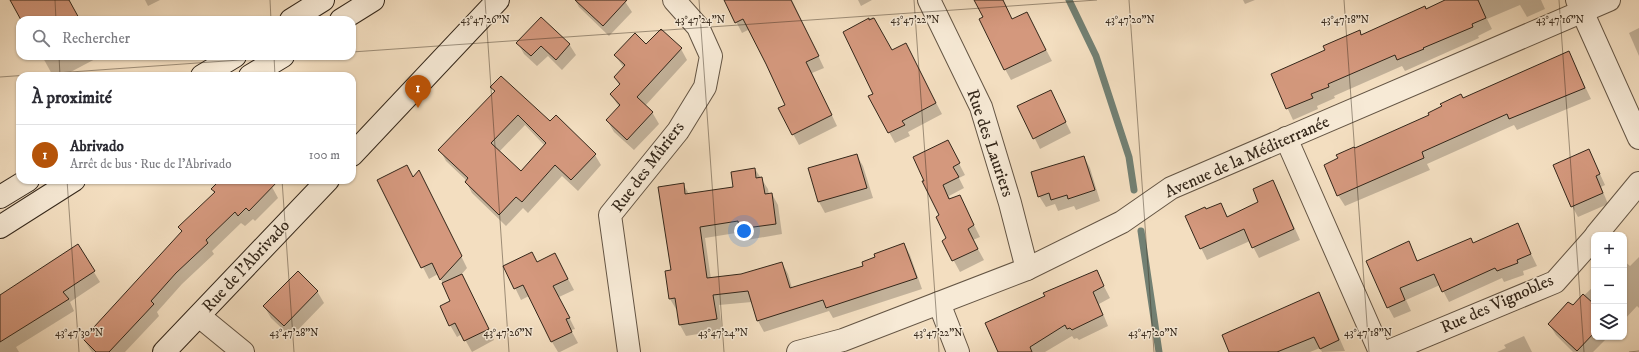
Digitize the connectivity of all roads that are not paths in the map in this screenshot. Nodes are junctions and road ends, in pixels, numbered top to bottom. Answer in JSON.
{"nodes":[{"id":1,"x":323,"y":0,"type":"edge"},
{"id":2,"x":373,"y":0,"type":"edge"},
{"id":3,"x":498,"y":0,"type":"edge"},
{"id":4,"x":674,"y":0,"type":"edge"},
{"id":5,"x":929,"y":0,"type":"edge"},
{"id":6,"x":1609,"y":0,"type":"edge"},
{"id":7,"x":1580,"y":6,"type":"edge"},
{"id":8,"x":297,"y":16,"type":"edge"},
{"id":9,"x":347,"y":16,"type":"edge"},
{"id":10,"x":228,"y":60,"type":"edge"},
{"id":11,"x":276,"y":60,"type":"edge"},
{"id":12,"x":209,"y":72,"type":"edge"},
{"id":13,"x":257,"y":72,"type":"edge"},
{"id":14,"x":1638,"y":133,"type":"edge"},
{"id":15,"x":1286,"y":138,"type":"junction"},
{"id":16,"x":356,"y":151,"type":"edge"},
{"id":17,"x":1639,"y":183,"type":"edge"},
{"id":18,"x":21,"y":184,"type":"edge"},
{"id":19,"x":68,"y":184,"type":"edge"},
{"id":20,"x":324,"y":184,"type":"edge"},
{"id":21,"x":0,"y":196,"type":"edge"},
{"id":22,"x":0,"y":227,"type":"edge"},
{"id":23,"x":1598,"y":232,"type":"edge"},
{"id":24,"x":1591,"y":241,"type":"edge"},
{"id":25,"x":1027,"y":269,"type":"junction"},
{"id":26,"x":939,"y":303,"type":"junction"},
{"id":27,"x":199,"y":316,"type":"junction"},
{"id":28,"x":164,"y":352,"type":"edge"},
{"id":29,"x":243,"y":352,"type":"edge"},
{"id":30,"x":629,"y":352,"type":"edge"},
{"id":31,"x":798,"y":352,"type":"edge"},
{"id":32,"x":958,"y":352,"type":"edge"},
{"id":33,"x":1380,"y":352,"type":"edge"},
{"id":34,"x":1387,"y":352,"type":"edge"}],
"edges":[{"from":1,"to":8,"type":"street"},
{"from":2,"to":9,"type":"street"},
{"from":3,"to":16,"type":"street"},
{"from":4,"to":30,"type":"street","name":"Rue des Mûriers"},
{"from":5,"to":25,"type":"street","name":"Rue des Lauriers"},
{"from":6,"to":7,"type":"street","name":"Avenue de la Méditerranée"},
{"from":7,"to":14,"type":"street"},
{"from":7,"to":15,"type":"street","name":"Avenue de la Méditerranée"},
{"from":10,"to":12,"type":"street"},
{"from":11,"to":13,"type":"street"},
{"from":15,"to":25,"type":"street","name":"Avenue de la Méditerranée"},
{"from":15,"to":33,"type":"street"},
{"from":17,"to":23,"type":"street"},
{"from":18,"to":21,"type":"street"},
{"from":19,"to":22,"type":"street"},
{"from":20,"to":27,"type":"street","name":"Rue de l'Abrivado"},
{"from":24,"to":34,"type":"street","name":"Rue des Vignobles"},
{"from":25,"to":26,"type":"street","name":"Avenue de la Méditerranée"},
{"from":26,"to":31,"type":"street","name":"Avenue de la Méditerranée"},
{"from":26,"to":32,"type":"street"},
{"from":27,"to":28,"type":"street","name":"Rue de l'Abrivado"},
{"from":27,"to":29,"type":"street"}]}
